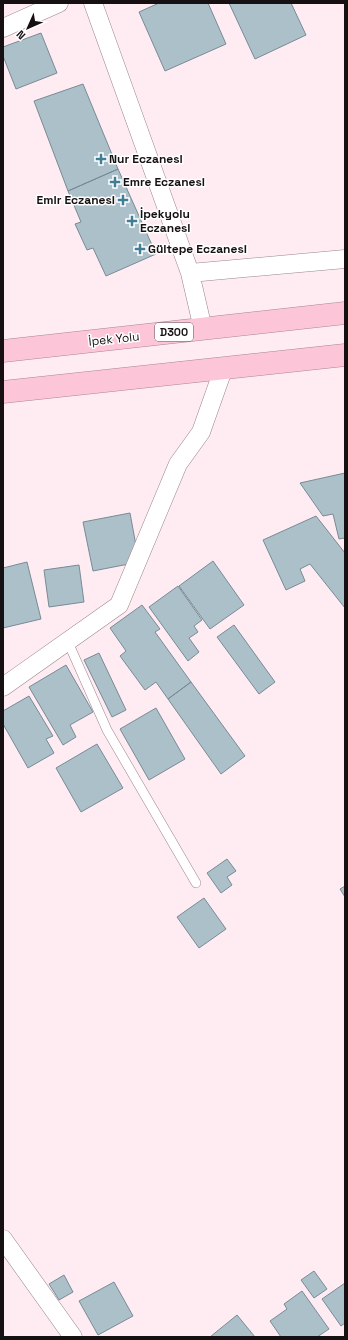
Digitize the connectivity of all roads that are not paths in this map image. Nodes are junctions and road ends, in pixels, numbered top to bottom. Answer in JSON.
{"nodes":[{"id":1,"x":59,"y":3,"type":"edge"},
{"id":2,"x":93,"y":3,"type":"edge"},
{"id":3,"x":3,"y":28,"type":"edge"},
{"id":4,"x":345,"y":259,"type":"edge"},
{"id":5,"x":190,"y":273,"type":"junction"},
{"id":6,"x":345,"y":313,"type":"edge"},
{"id":7,"x":203,"y":329,"type":"junction"},
{"id":8,"x":3,"y":351,"type":"edge"},
{"id":9,"x":345,"y":355,"type":"edge"},
{"id":10,"x":224,"y":367,"type":"junction"},
{"id":11,"x":3,"y":392,"type":"edge"},
{"id":12,"x":68,"y":642,"type":"junction"},
{"id":13,"x":3,"y":687,"type":"edge"},
{"id":14,"x":196,"y":883,"type":"dead end"},
{"id":15,"x":3,"y":1240,"type":"edge"},
{"id":16,"x":72,"y":1337,"type":"edge"}],
"edges":[{"from":1,"to":3,"type":"street"},
{"from":2,"to":5,"type":"street"},
{"from":4,"to":5,"type":"street"},
{"from":5,"to":7,"type":"street"},
{"from":6,"to":7,"type":"highway","name":"İpek Yolu","number":"D300"},
{"from":7,"to":8,"type":"highway","name":"İpek Yolu","number":"D300"},
{"from":9,"to":10,"type":"highway"},
{"from":10,"to":11,"type":"highway"},
{"from":10,"to":12,"type":"street"},
{"from":12,"to":13,"type":"street"},
{"from":12,"to":14,"type":"lane"},
{"from":15,"to":16,"type":"street"}]}
